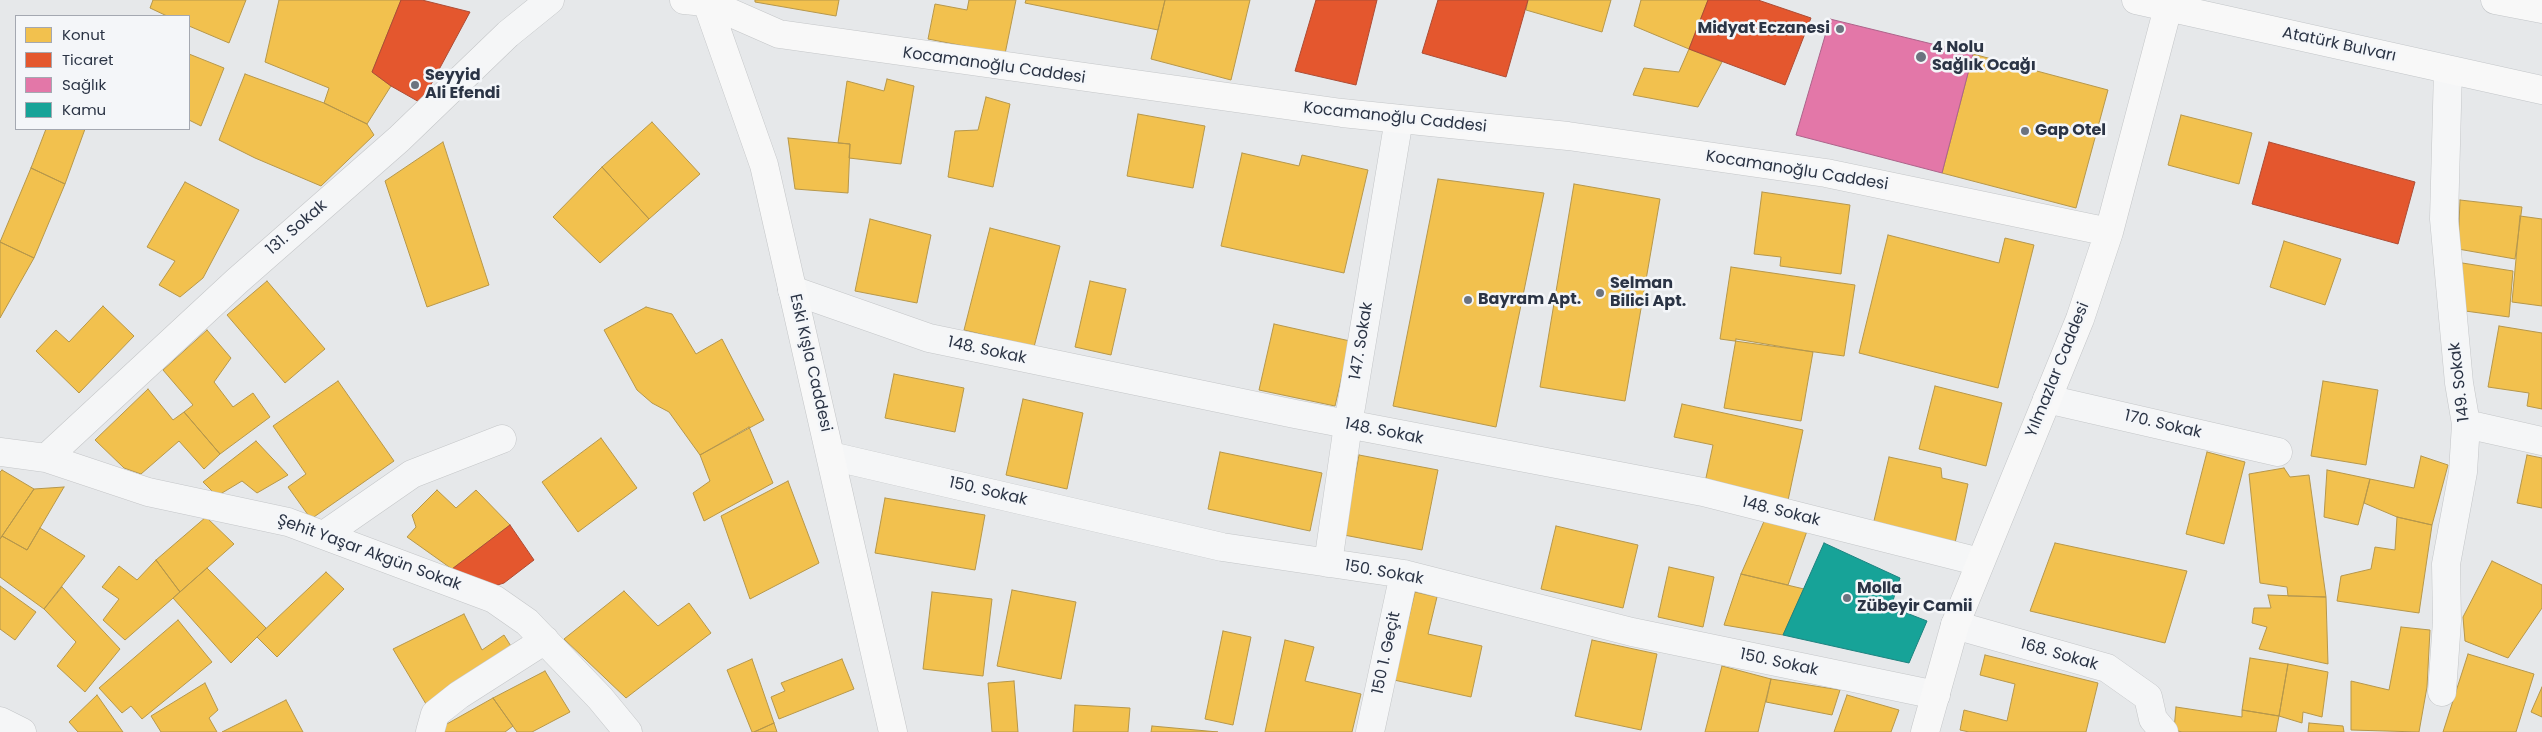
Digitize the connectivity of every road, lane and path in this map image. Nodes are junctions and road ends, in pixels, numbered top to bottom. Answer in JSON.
{"nodes":[{"id":1,"x":550,"y":0,"type":"edge"},
{"id":2,"x":699,"y":0,"type":"edge"},
{"id":3,"x":2136,"y":0,"type":"edge"},
{"id":4,"x":2495,"y":0,"type":"edge"},
{"id":5,"x":2169,"y":4,"type":"edge"},
{"id":6,"x":2542,"y":9,"type":"edge"},
{"id":7,"x":2448,"y":70,"type":"junction"},
{"id":8,"x":2542,"y":90,"type":"edge"},
{"id":9,"x":1399,"y":119,"type":"junction"},
{"id":10,"x":2109,"y":232,"type":"junction"},
{"id":11,"x":792,"y":290,"type":"junction"},
{"id":12,"x":2047,"y":399,"type":"junction"},
{"id":13,"x":2466,"y":424,"type":"junction"},
{"id":14,"x":1348,"y":425,"type":"junction"},
{"id":15,"x":502,"y":439,"type":"dead end"},
{"id":16,"x":2542,"y":441,"type":"edge"},
{"id":17,"x":0,"y":452,"type":"edge"},
{"id":18,"x":2278,"y":452,"type":"dead end"},
{"id":19,"x":832,"y":456,"type":"junction"},
{"id":20,"x":46,"y":458,"type":"junction"},
{"id":21,"x":324,"y":535,"type":"junction"},
{"id":22,"x":1980,"y":562,"type":"junction"},
{"id":23,"x":1328,"y":563,"type":"junction"},
{"id":24,"x":1404,"y":574,"type":"junction"},
{"id":25,"x":1955,"y":625,"type":"junction"},
{"id":26,"x":545,"y":640,"type":"junction"},
{"id":27,"x":2442,"y":692,"type":"dead end"},
{"id":28,"x":1936,"y":695,"type":"junction"},
{"id":29,"x":0,"y":721,"type":"edge"},
{"id":30,"x":22,"y":732,"type":"edge"},
{"id":31,"x":430,"y":732,"type":"edge"},
{"id":32,"x":628,"y":732,"type":"edge"},
{"id":33,"x":894,"y":732,"type":"edge"},
{"id":34,"x":1370,"y":732,"type":"edge"},
{"id":35,"x":1925,"y":732,"type":"edge"},
{"id":36,"x":2164,"y":732,"type":"edge"}],
"edges":[{"from":1,"to":20,"type":"street","name":"131. Sokak"},
{"from":2,"to":9,"type":"street","name":"Kocamanoğlu Caddesi"},
{"from":2,"to":11,"type":"street","name":"Eski Kışla Caddesi"},
{"from":3,"to":5,"type":"street","name":"Atatürk Bulvarı"},
{"from":4,"to":6,"type":"street"},
{"from":5,"to":7,"type":"street","name":"Atatürk Bulvarı"},
{"from":5,"to":10,"type":"street","name":"Yılmazlar Caddesi"},
{"from":7,"to":8,"type":"street","name":"Atatürk Bulvarı"},
{"from":7,"to":13,"type":"street","name":"149. Sokak"},
{"from":9,"to":10,"type":"street","name":"Kocamanoğlu Caddesi"},
{"from":9,"to":14,"type":"street","name":"147. Sokak"},
{"from":10,"to":12,"type":"street","name":"Yılmazlar Caddesi"},
{"from":11,"to":14,"type":"street","name":"148. Sokak"},
{"from":11,"to":19,"type":"street","name":"Eski Kışla Caddesi"},
{"from":12,"to":18,"type":"street","name":"170. Sokak"},
{"from":12,"to":22,"type":"street","name":"Yılmazlar Caddesi"},
{"from":13,"to":16,"type":"street"},
{"from":13,"to":27,"type":"street","name":"149. Sokak"},
{"from":14,"to":22,"type":"street","name":"148. Sokak"},
{"from":14,"to":23,"type":"street","name":"147. Sokak"},
{"from":15,"to":21,"type":"street"},
{"from":17,"to":20,"type":"street","name":"Şehit Yaşar Akgün Sokak"},
{"from":19,"to":23,"type":"street","name":"150. Sokak"},
{"from":19,"to":33,"type":"street","name":"Eski Kışla Caddesi"},
{"from":20,"to":21,"type":"street","name":"Şehit Yaşar Akgün Sokak"},
{"from":21,"to":26,"type":"street","name":"Şehit Yaşar Akgün Sokak"},
{"from":22,"to":25,"type":"street","name":"Yılmazlar Caddesi"},
{"from":23,"to":24,"type":"street","name":"150. Sokak"},
{"from":24,"to":28,"type":"street","name":"150. Sokak"},
{"from":24,"to":34,"type":"street","name":"150 1. Geçit"},
{"from":25,"to":28,"type":"street","name":"Yılmazlar Caddesi"},
{"from":25,"to":36,"type":"street","name":"168. Sokak"},
{"from":26,"to":31,"type":"street"},
{"from":26,"to":32,"type":"street","name":"Şehit Yaşar Akgün Sokak"},
{"from":28,"to":35,"type":"street","name":"Yılmazlar Caddesi"},
{"from":29,"to":30,"type":"street"}]}
